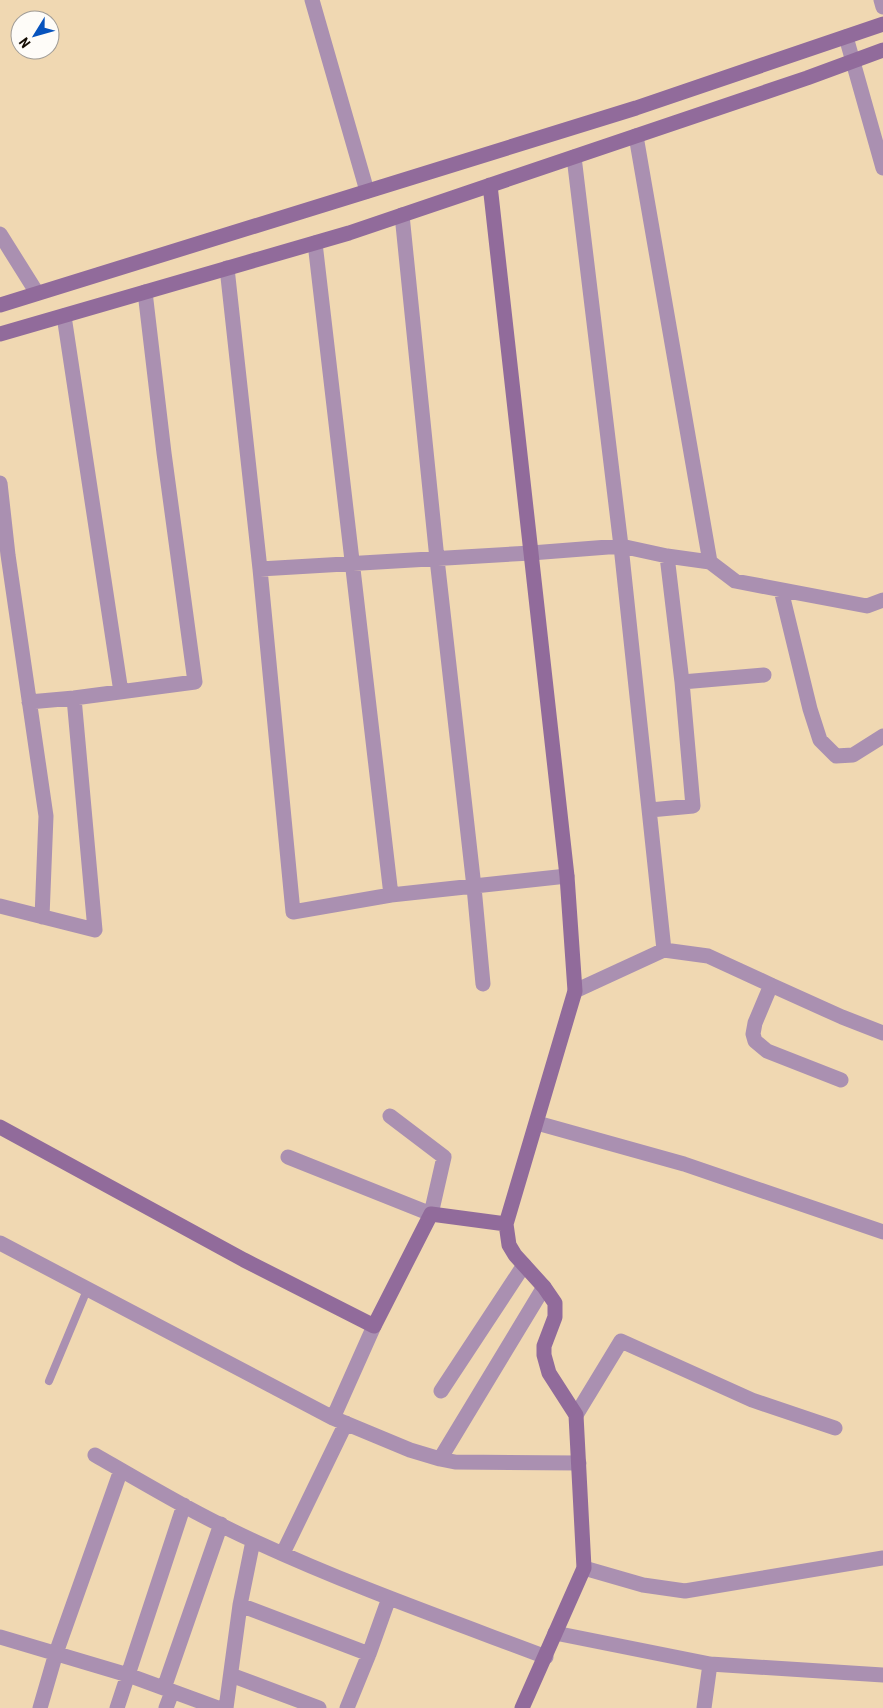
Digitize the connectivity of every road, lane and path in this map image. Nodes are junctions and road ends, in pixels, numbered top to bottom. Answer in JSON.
{"nodes":[{"id":1,"x":312,"y":0,"type":"edge"},
{"id":2,"x":881,"y":0,"type":"edge"},
{"id":3,"x":883,"y":7,"type":"edge"},
{"id":4,"x":883,"y":24,"type":"edge"},
{"id":5,"x":846,"y":37,"type":"junction"},
{"id":6,"x":883,"y":50,"type":"edge"},
{"id":7,"x":852,"y":62,"type":"junction"},
{"id":8,"x":636,"y":136,"type":"junction"},
{"id":9,"x":574,"y":156,"type":"junction"},
{"id":10,"x":883,"y":168,"type":"edge"},
{"id":11,"x":490,"y":185,"type":"junction"},
{"id":12,"x":367,"y":191,"type":"junction"},
{"id":13,"x":402,"y":215,"type":"junction"},
{"id":14,"x":0,"y":234,"type":"edge"},
{"id":15,"x":315,"y":242,"type":"junction"},
{"id":16,"x":227,"y":268,"type":"junction"},
{"id":17,"x":145,"y":292,"type":"junction"},
{"id":18,"x":37,"y":293,"type":"junction"},
{"id":19,"x":0,"y":305,"type":"edge"},
{"id":20,"x":64,"y":316,"type":"junction"},
{"id":21,"x":0,"y":334,"type":"edge"},
{"id":22,"x":0,"y":483,"type":"edge"},
{"id":23,"x":621,"y":546,"type":"junction"},
{"id":24,"x":531,"y":553,"type":"junction"},
{"id":25,"x":667,"y":556,"type":"junction"},
{"id":26,"x":437,"y":558,"type":"junction"},
{"id":27,"x":710,"y":562,"type":"junction"},
{"id":28,"x":352,"y":564,"type":"junction"},
{"id":29,"x":260,"y":569,"type":"junction"},
{"id":30,"x":781,"y":590,"type":"junction"},
{"id":31,"x":883,"y":600,"type":"edge"},
{"id":32,"x":764,"y":675,"type":"dead end"},
{"id":33,"x":682,"y":682,"type":"junction"},
{"id":34,"x":121,"y":692,"type":"junction"},
{"id":35,"x":74,"y":698,"type":"junction"},
{"id":36,"x":29,"y":702,"type":"junction"},
{"id":37,"x":883,"y":736,"type":"edge"},
{"id":38,"x":650,"y":810,"type":"junction"},
{"id":39,"x":567,"y":876,"type":"junction"},
{"id":40,"x":474,"y":887,"type":"junction"},
{"id":41,"x":390,"y":895,"type":"junction"},
{"id":42,"x":0,"y":906,"type":"edge"},
{"id":43,"x":42,"y":918,"type":"junction"},
{"id":44,"x":664,"y":950,"type":"junction"},
{"id":45,"x":483,"y":984,"type":"dead end"},
{"id":46,"x":771,"y":985,"type":"junction"},
{"id":47,"x":575,"y":991,"type":"junction"},
{"id":48,"x":883,"y":1033,"type":"edge"},
{"id":49,"x":841,"y":1080,"type":"dead end"},
{"id":50,"x":390,"y":1116,"type":"dead end"},
{"id":51,"x":537,"y":1123,"type":"junction"},
{"id":52,"x":0,"y":1127,"type":"edge"},
{"id":53,"x":288,"y":1157,"type":"dead end"},
{"id":54,"x":431,"y":1214,"type":"junction"},
{"id":55,"x":506,"y":1224,"type":"junction"},
{"id":56,"x":883,"y":1232,"type":"edge"},
{"id":57,"x":0,"y":1242,"type":"edge"},
{"id":58,"x":524,"y":1265,"type":"junction"},
{"id":59,"x":544,"y":1288,"type":"junction"},
{"id":60,"x":87,"y":1290,"type":"junction"},
{"id":61,"x":374,"y":1326,"type":"junction"},
{"id":62,"x":49,"y":1381,"type":"dead end"},
{"id":63,"x":441,"y":1391,"type":"dead end"},
{"id":64,"x":576,"y":1415,"type":"junction"},
{"id":65,"x":339,"y":1421,"type":"junction"},
{"id":66,"x":835,"y":1428,"type":"dead end"},
{"id":67,"x":95,"y":1455,"type":"dead end"},
{"id":68,"x":440,"y":1459,"type":"junction"},
{"id":69,"x":579,"y":1463,"type":"junction"},
{"id":70,"x":121,"y":1470,"type":"junction"},
{"id":71,"x":184,"y":1505,"type":"junction"},
{"id":72,"x":221,"y":1524,"type":"junction"},
{"id":73,"x":253,"y":1541,"type":"junction"},
{"id":74,"x":282,"y":1553,"type":"junction"},
{"id":75,"x":883,"y":1558,"type":"edge"},
{"id":76,"x":584,"y":1568,"type":"junction"},
{"id":77,"x":389,"y":1598,"type":"junction"},
{"id":78,"x":240,"y":1605,"type":"junction"},
{"id":79,"x":556,"y":1633,"type":"junction"},
{"id":80,"x":0,"y":1637,"type":"edge"},
{"id":81,"x":56,"y":1654,"type":"junction"},
{"id":82,"x":369,"y":1654,"type":"junction"},
{"id":83,"x":546,"y":1657,"type":"junction"},
{"id":84,"x":710,"y":1664,"type":"junction"},
{"id":85,"x":128,"y":1674,"type":"junction"},
{"id":86,"x":883,"y":1674,"type":"edge"},
{"id":87,"x":230,"y":1675,"type":"junction"},
{"id":88,"x":168,"y":1690,"type":"junction"},
{"id":89,"x":40,"y":1708,"type":"edge"},
{"id":90,"x":117,"y":1708,"type":"edge"},
{"id":91,"x":166,"y":1708,"type":"edge"},
{"id":92,"x":218,"y":1708,"type":"edge"},
{"id":93,"x":226,"y":1708,"type":"edge"},
{"id":94,"x":319,"y":1708,"type":"edge"},
{"id":95,"x":347,"y":1708,"type":"edge"},
{"id":96,"x":522,"y":1708,"type":"edge"},
{"id":97,"x":704,"y":1708,"type":"edge"}],
"edges":[{"from":1,"to":12,"type":"street"},
{"from":2,"to":3,"type":"street"},
{"from":4,"to":5,"type":"street"},
{"from":5,"to":7,"type":"street"},
{"from":5,"to":12,"type":"street"},
{"from":6,"to":7,"type":"street"},
{"from":7,"to":8,"type":"street"},
{"from":7,"to":10,"type":"street"},
{"from":8,"to":9,"type":"street"},
{"from":8,"to":27,"type":"street"},
{"from":9,"to":11,"type":"street"},
{"from":9,"to":23,"type":"street"},
{"from":11,"to":13,"type":"street"},
{"from":11,"to":24,"type":"street"},
{"from":12,"to":18,"type":"street"},
{"from":13,"to":15,"type":"street"},
{"from":13,"to":26,"type":"street"},
{"from":14,"to":18,"type":"street"},
{"from":15,"to":16,"type":"street"},
{"from":15,"to":28,"type":"street"},
{"from":16,"to":17,"type":"street"},
{"from":16,"to":29,"type":"street"},
{"from":17,"to":20,"type":"street"},
{"from":17,"to":34,"type":"street"},
{"from":18,"to":19,"type":"street"},
{"from":20,"to":21,"type":"street"},
{"from":20,"to":34,"type":"street"},
{"from":22,"to":36,"type":"street"},
{"from":23,"to":24,"type":"street"},
{"from":23,"to":25,"type":"street"},
{"from":23,"to":38,"type":"street"},
{"from":24,"to":26,"type":"street"},
{"from":24,"to":39,"type":"street"},
{"from":25,"to":27,"type":"street"},
{"from":25,"to":33,"type":"street"},
{"from":26,"to":28,"type":"street"},
{"from":26,"to":40,"type":"street"},
{"from":27,"to":30,"type":"street"},
{"from":28,"to":29,"type":"street"},
{"from":28,"to":41,"type":"street"},
{"from":29,"to":41,"type":"street"},
{"from":30,"to":31,"type":"street"},
{"from":30,"to":37,"type":"street"},
{"from":32,"to":33,"type":"street"},
{"from":33,"to":38,"type":"street"},
{"from":34,"to":35,"type":"street"},
{"from":35,"to":36,"type":"street"},
{"from":35,"to":43,"type":"street"},
{"from":36,"to":43,"type":"street"},
{"from":38,"to":44,"type":"street"},
{"from":39,"to":40,"type":"street"},
{"from":39,"to":47,"type":"street"},
{"from":40,"to":41,"type":"street"},
{"from":40,"to":45,"type":"street"},
{"from":42,"to":43,"type":"street"},
{"from":44,"to":46,"type":"street"},
{"from":44,"to":47,"type":"street"},
{"from":46,"to":48,"type":"street"},
{"from":46,"to":49,"type":"street"},
{"from":47,"to":51,"type":"street"},
{"from":50,"to":54,"type":"street"},
{"from":51,"to":55,"type":"street"},
{"from":51,"to":56,"type":"street"},
{"from":52,"to":61,"type":"street"},
{"from":53,"to":54,"type":"street"},
{"from":54,"to":55,"type":"street"},
{"from":54,"to":61,"type":"street"},
{"from":55,"to":58,"type":"street"},
{"from":57,"to":60,"type":"street"},
{"from":58,"to":59,"type":"street"},
{"from":58,"to":63,"type":"street"},
{"from":59,"to":64,"type":"street"},
{"from":59,"to":68,"type":"street"},
{"from":60,"to":62,"type":"lane"},
{"from":60,"to":65,"type":"street"},
{"from":61,"to":65,"type":"street"},
{"from":64,"to":66,"type":"street"},
{"from":64,"to":69,"type":"street"},
{"from":65,"to":68,"type":"street"},
{"from":65,"to":74,"type":"street"},
{"from":67,"to":70,"type":"street"},
{"from":68,"to":69,"type":"street"},
{"from":69,"to":76,"type":"street"},
{"from":70,"to":71,"type":"street"},
{"from":70,"to":81,"type":"street"},
{"from":71,"to":72,"type":"street"},
{"from":71,"to":85,"type":"street"},
{"from":72,"to":73,"type":"street"},
{"from":72,"to":88,"type":"street"},
{"from":73,"to":74,"type":"street"},
{"from":73,"to":78,"type":"street"},
{"from":74,"to":77,"type":"street"},
{"from":75,"to":76,"type":"street"},
{"from":76,"to":79,"type":"street"},
{"from":77,"to":82,"type":"street"},
{"from":77,"to":83,"type":"street"},
{"from":78,"to":82,"type":"street"},
{"from":78,"to":87,"type":"street"},
{"from":79,"to":83,"type":"street"},
{"from":79,"to":84,"type":"street"},
{"from":80,"to":81,"type":"street"},
{"from":81,"to":85,"type":"street"},
{"from":81,"to":89,"type":"street"},
{"from":82,"to":95,"type":"street"},
{"from":83,"to":96,"type":"street"},
{"from":84,"to":86,"type":"street"},
{"from":84,"to":97,"type":"street"},
{"from":85,"to":88,"type":"street"},
{"from":85,"to":90,"type":"street"},
{"from":87,"to":93,"type":"street"},
{"from":87,"to":94,"type":"street"},
{"from":88,"to":91,"type":"street"},
{"from":88,"to":92,"type":"street"}]}
